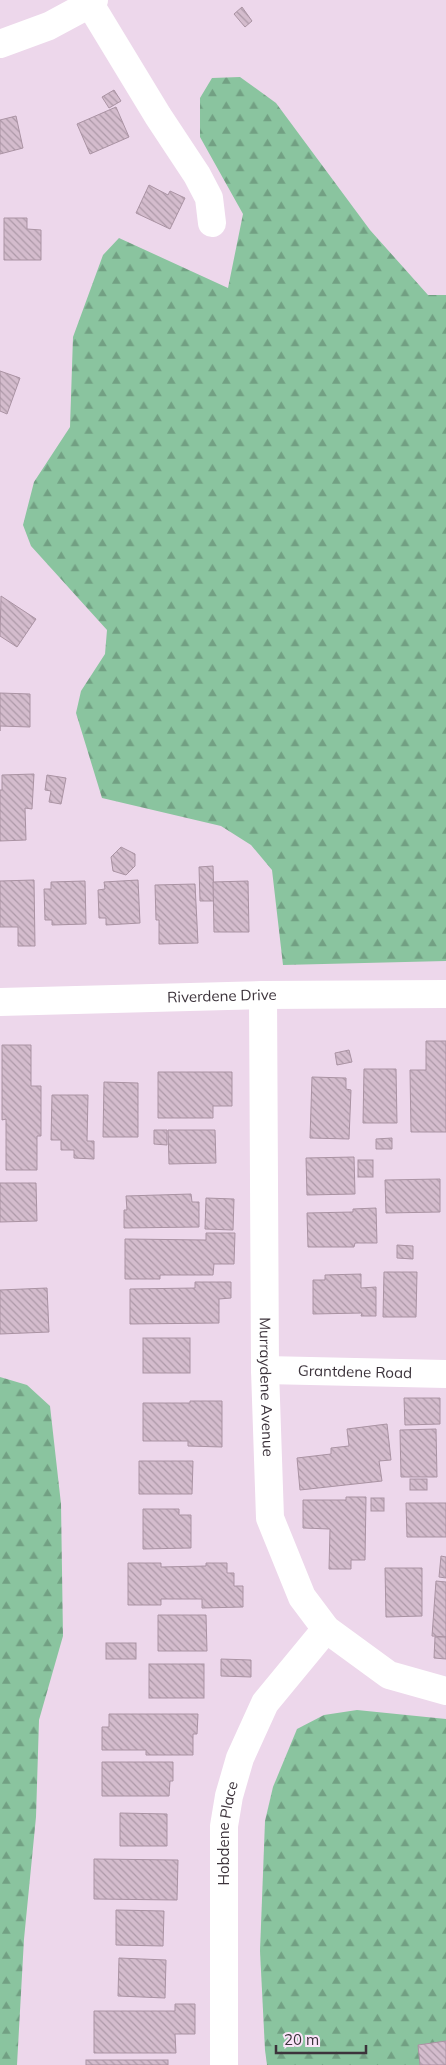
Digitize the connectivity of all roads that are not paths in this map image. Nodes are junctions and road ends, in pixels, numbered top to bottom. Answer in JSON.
{"nodes":[{"id":1,"x":92,"y":2,"type":"edge"},
{"id":2,"x":0,"y":44,"type":"edge"},
{"id":3,"x":212,"y":223,"type":"dead end"},
{"id":4,"x":446,"y":994,"type":"edge"},
{"id":5,"x":263,"y":995,"type":"junction"},
{"id":6,"x":0,"y":1002,"type":"edge"},
{"id":7,"x":265,"y":1370,"type":"junction"},
{"id":8,"x":446,"y":1374,"type":"edge"},
{"id":9,"x":326,"y":1629,"type":"junction"},
{"id":10,"x":446,"y":1691,"type":"edge"},
{"id":11,"x":224,"y":2065,"type":"edge"}],
"edges":[{"from":1,"to":2,"type":"street"},
{"from":1,"to":3,"type":"street"},
{"from":4,"to":5,"type":"street","name":"Riverdene Drive"},
{"from":5,"to":6,"type":"street","name":"Riverdene Drive"},
{"from":5,"to":7,"type":"street","name":"Murraydene Avenue"},
{"from":7,"to":8,"type":"street","name":"Grantdene Road"},
{"from":7,"to":9,"type":"street","name":"Murraydene Avenue"},
{"from":9,"to":10,"type":"street","name":"Murraydene Avenue"},
{"from":9,"to":11,"type":"street","name":"Hobdene Place"}]}
